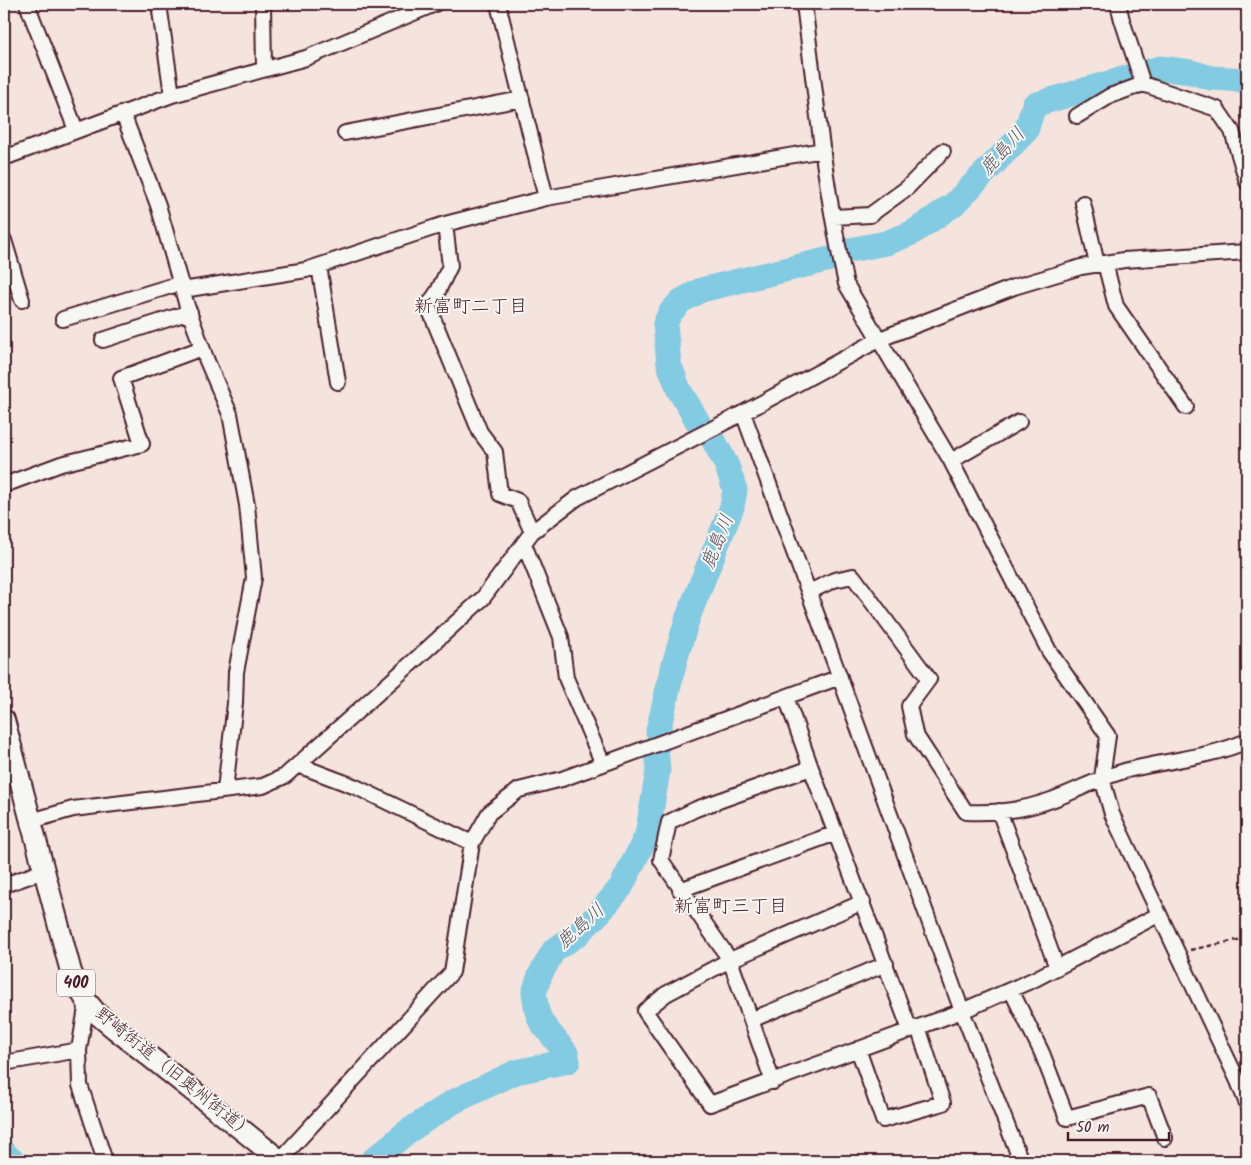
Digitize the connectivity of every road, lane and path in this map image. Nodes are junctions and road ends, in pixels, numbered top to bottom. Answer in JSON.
{"nodes":[{"id":1,"x":27,"y":4,"type":"edge"},
{"id":2,"x":159,"y":4,"type":"edge"},
{"id":3,"x":263,"y":4,"type":"edge"},
{"id":4,"x":435,"y":4,"type":"edge"},
{"id":5,"x":498,"y":4,"type":"edge"},
{"id":6,"x":804,"y":4,"type":"edge"},
{"id":7,"x":1118,"y":4,"type":"edge"},
{"id":8,"x":264,"y":68,"type":"junction"},
{"id":9,"x":1143,"y":84,"type":"junction"},
{"id":10,"x":172,"y":95,"type":"junction"},
{"id":11,"x":522,"y":99,"type":"junction"},
{"id":12,"x":124,"y":114,"type":"junction"},
{"id":13,"x":1077,"y":116,"type":"dead end"},
{"id":14,"x":76,"y":130,"type":"junction"},
{"id":15,"x":345,"y":133,"type":"dead end"},
{"id":16,"x":823,"y":150,"type":"junction"},
{"id":17,"x":943,"y":151,"type":"dead end"},
{"id":18,"x":4,"y":158,"type":"edge"},
{"id":19,"x":1247,"y":182,"type":"edge"},
{"id":20,"x":546,"y":198,"type":"junction"},
{"id":21,"x":1083,"y":203,"type":"dead end"},
{"id":22,"x":834,"y":217,"type":"junction"},
{"id":23,"x":445,"y":224,"type":"junction"},
{"id":24,"x":4,"y":240,"type":"edge"},
{"id":25,"x":1247,"y":252,"type":"edge"},
{"id":26,"x":1101,"y":264,"type":"junction"},
{"id":27,"x":319,"y":266,"type":"junction"},
{"id":28,"x":182,"y":287,"type":"junction"},
{"id":29,"x":22,"y":300,"type":"dead end"},
{"id":30,"x":190,"y":312,"type":"junction"},
{"id":31,"x":63,"y":319,"type":"dead end"},
{"id":32,"x":880,"y":339,"type":"junction"},
{"id":33,"x":102,"y":340,"type":"dead end"},
{"id":34,"x":202,"y":348,"type":"junction"},
{"id":35,"x":338,"y":382,"type":"dead end"},
{"id":36,"x":1186,"y":406,"type":"dead end"},
{"id":37,"x":743,"y":413,"type":"junction"},
{"id":38,"x":1019,"y":422,"type":"dead end"},
{"id":39,"x":951,"y":461,"type":"junction"},
{"id":40,"x":4,"y":485,"type":"edge"},
{"id":41,"x":528,"y":538,"type":"junction"},
{"id":42,"x":809,"y":592,"type":"junction"},
{"id":43,"x":840,"y":678,"type":"junction"},
{"id":44,"x":786,"y":697,"type":"junction"},
{"id":45,"x":5,"y":728,"type":"edge"},
{"id":46,"x":1247,"y":742,"type":"edge"},
{"id":47,"x":603,"y":764,"type":"junction"},
{"id":48,"x":298,"y":765,"type":"junction"},
{"id":49,"x":811,"y":768,"type":"junction"},
{"id":50,"x":1102,"y":778,"type":"junction"},
{"id":51,"x":225,"y":790,"type":"junction"},
{"id":52,"x":998,"y":811,"type":"junction"},
{"id":53,"x":31,"y":821,"type":"junction"},
{"id":54,"x":836,"y":833,"type":"junction"},
{"id":55,"x":472,"y":843,"type":"junction"},
{"id":56,"x":44,"y":871,"type":"junction"},
{"id":57,"x":4,"y":886,"type":"edge"},
{"id":58,"x":680,"y":890,"type":"junction"},
{"id":59,"x":863,"y":902,"type":"junction"},
{"id":60,"x":1158,"y":915,"type":"junction"},
{"id":61,"x":1247,"y":938,"type":"edge"},
{"id":62,"x":1177,"y":953,"type":"junction"},
{"id":63,"x":730,"y":960,"type":"junction"},
{"id":64,"x":886,"y":964,"type":"junction"},
{"id":65,"x":1057,"y":968,"type":"junction"},
{"id":66,"x":1011,"y":990,"type":"junction"},
{"id":67,"x":87,"y":1002,"type":"junction"},
{"id":68,"x":962,"y":1011,"type":"junction"},
{"id":69,"x":751,"y":1020,"type":"junction"},
{"id":70,"x":914,"y":1029,"type":"junction"},
{"id":71,"x":858,"y":1049,"type":"junction"},
{"id":72,"x":79,"y":1050,"type":"junction"},
{"id":73,"x":4,"y":1063,"type":"edge"},
{"id":74,"x":773,"y":1082,"type":"junction"},
{"id":75,"x":1247,"y":1104,"type":"edge"},
{"id":76,"x":1165,"y":1138,"type":"dead end"},
{"id":77,"x":105,"y":1161,"type":"edge"},
{"id":78,"x":281,"y":1161,"type":"edge"},
{"id":79,"x":1021,"y":1161,"type":"edge"}],
"edges":[{"from":1,"to":14,"type":"street"},
{"from":2,"to":10,"type":"street"},
{"from":3,"to":8,"type":"street"},
{"from":4,"to":8,"type":"street"},
{"from":5,"to":11,"type":"street"},
{"from":6,"to":16,"type":"street"},
{"from":7,"to":9,"type":"street"},
{"from":8,"to":10,"type":"street"},
{"from":9,"to":13,"type":"street"},
{"from":9,"to":19,"type":"street"},
{"from":10,"to":12,"type":"street"},
{"from":11,"to":15,"type":"street"},
{"from":11,"to":20,"type":"street"},
{"from":12,"to":14,"type":"street"},
{"from":12,"to":28,"type":"street"},
{"from":14,"to":18,"type":"street"},
{"from":16,"to":20,"type":"street"},
{"from":16,"to":22,"type":"street"},
{"from":17,"to":22,"type":"street"},
{"from":20,"to":23,"type":"street"},
{"from":21,"to":26,"type":"street"},
{"from":22,"to":32,"type":"street"},
{"from":23,"to":27,"type":"street"},
{"from":23,"to":41,"type":"street"},
{"from":24,"to":29,"type":"street"},
{"from":25,"to":26,"type":"street"},
{"from":26,"to":32,"type":"street"},
{"from":26,"to":36,"type":"street"},
{"from":27,"to":28,"type":"street"},
{"from":27,"to":35,"type":"street"},
{"from":28,"to":30,"type":"street"},
{"from":28,"to":31,"type":"street"},
{"from":30,"to":33,"type":"street"},
{"from":30,"to":34,"type":"street"},
{"from":32,"to":37,"type":"street"},
{"from":32,"to":39,"type":"street"},
{"from":34,"to":40,"type":"street"},
{"from":34,"to":51,"type":"street"},
{"from":37,"to":41,"type":"street"},
{"from":37,"to":42,"type":"street"},
{"from":38,"to":39,"type":"street"},
{"from":39,"to":50,"type":"street"},
{"from":41,"to":47,"type":"street"},
{"from":41,"to":48,"type":"street"},
{"from":42,"to":43,"type":"street"},
{"from":42,"to":52,"type":"street"},
{"from":43,"to":44,"type":"street"},
{"from":43,"to":68,"type":"street"},
{"from":44,"to":47,"type":"street"},
{"from":44,"to":49,"type":"street"},
{"from":45,"to":53,"type":"highway","name":"野崎街道（旧奥州街道）","number":"400"},
{"from":46,"to":50,"type":"street"},
{"from":47,"to":55,"type":"street"},
{"from":48,"to":51,"type":"street"},
{"from":48,"to":55,"type":"street"},
{"from":49,"to":54,"type":"street"},
{"from":49,"to":58,"type":"street"},
{"from":50,"to":52,"type":"street"},
{"from":50,"to":60,"type":"street"},
{"from":51,"to":53,"type":"street"},
{"from":52,"to":65,"type":"street"},
{"from":53,"to":56,"type":"highway","name":"野崎街道（旧奥州街道）","number":"400"},
{"from":54,"to":58,"type":"street"},
{"from":54,"to":59,"type":"street"},
{"from":55,"to":78,"type":"street"},
{"from":56,"to":57,"type":"street"},
{"from":56,"to":67,"type":"highway","name":"野崎街道（旧奥州街道）","number":"400"},
{"from":58,"to":63,"type":"street"},
{"from":59,"to":63,"type":"street"},
{"from":59,"to":64,"type":"street"},
{"from":60,"to":62,"type":"street"},
{"from":60,"to":65,"type":"street"},
{"from":61,"to":62,"type":"path"},
{"from":62,"to":75,"type":"street"},
{"from":63,"to":69,"type":"street"},
{"from":63,"to":74,"type":"street"},
{"from":64,"to":69,"type":"street"},
{"from":64,"to":70,"type":"street"},
{"from":65,"to":66,"type":"street"},
{"from":66,"to":68,"type":"street"},
{"from":66,"to":76,"type":"street"},
{"from":67,"to":72,"type":"street"},
{"from":67,"to":78,"type":"highway","name":"野崎街道（旧奥州街道）","number":"400"},
{"from":68,"to":70,"type":"street"},
{"from":68,"to":79,"type":"street"},
{"from":69,"to":74,"type":"street"},
{"from":70,"to":71,"type":"street"},
{"from":70,"to":71,"type":"street"},
{"from":71,"to":74,"type":"street"},
{"from":72,"to":73,"type":"street"},
{"from":72,"to":77,"type":"street"}]}
